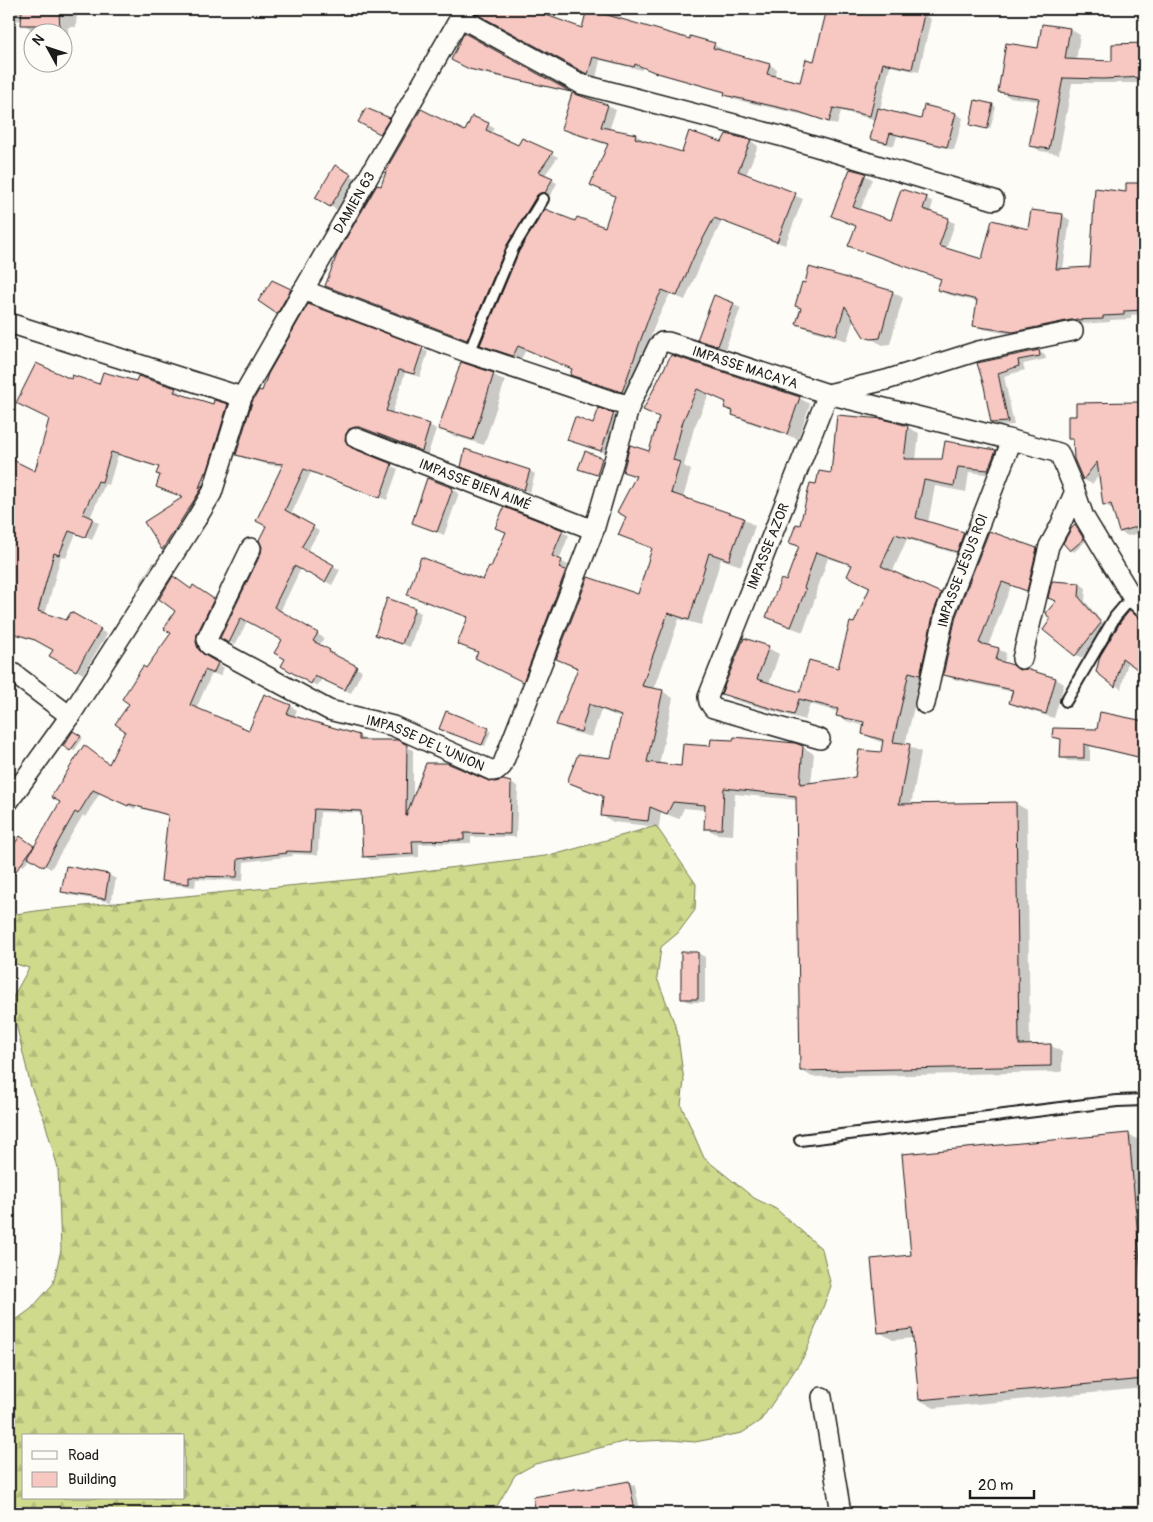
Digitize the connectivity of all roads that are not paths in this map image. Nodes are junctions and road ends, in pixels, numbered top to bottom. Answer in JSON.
{"nodes":[{"id":1,"x":463,"y":13,"type":"edge"},
{"id":2,"x":543,"y":199,"type":"dead end"},
{"id":3,"x":994,"y":200,"type":"dead end"},
{"id":4,"x":303,"y":290,"type":"junction"},
{"id":5,"x":9,"y":323,"type":"edge"},
{"id":6,"x":1073,"y":331,"type":"dead end"},
{"id":7,"x":469,"y":352,"type":"junction"},
{"id":8,"x":828,"y":394,"type":"junction"},
{"id":9,"x":242,"y":398,"type":"junction"},
{"id":10,"x":630,"y":405,"type":"junction"},
{"id":11,"x":356,"y":438,"type":"dead end"},
{"id":12,"x":1012,"y":440,"type":"junction"},
{"id":13,"x":1075,"y":491,"type":"junction"},
{"id":14,"x":594,"y":530,"type":"junction"},
{"id":15,"x":251,"y":548,"type":"dead end"},
{"id":16,"x":1138,"y":603,"type":"edge"},
{"id":17,"x":1022,"y":659,"type":"dead end"},
{"id":18,"x":9,"y":670,"type":"edge"},
{"id":19,"x":1066,"y":701,"type":"dead end"},
{"id":20,"x":925,"y":704,"type":"dead end"},
{"id":21,"x":70,"y":716,"type":"junction"},
{"id":22,"x":820,"y":739,"type":"dead end"},
{"id":23,"x":9,"y":801,"type":"edge"},
{"id":24,"x":1144,"y":1100,"type":"edge"},
{"id":25,"x":800,"y":1140,"type":"dead end"},
{"id":26,"x":822,"y":1398,"type":"dead end"},
{"id":27,"x":841,"y":1513,"type":"edge"}],
"edges":[{"from":1,"to":3,"type":"street"},
{"from":1,"to":4,"type":"street","name":"DAMIEN 63"},
{"from":2,"to":7,"type":"lane"},
{"from":4,"to":7,"type":"street"},
{"from":4,"to":9,"type":"street","name":"DAMIEN 63"},
{"from":5,"to":9,"type":"street"},
{"from":6,"to":8,"type":"street"},
{"from":7,"to":10,"type":"street"},
{"from":8,"to":10,"type":"street","name":"IMPASSE MACAYA"},
{"from":8,"to":12,"type":"street","name":"IMPASSE MACAYA"},
{"from":8,"to":22,"type":"street","name":"IMPASSE AZOR"},
{"from":9,"to":21,"type":"street","name":"DAMIEN 63"},
{"from":10,"to":14,"type":"street","name":"IMPASSE DE L'UNION"},
{"from":11,"to":14,"type":"street","name":"IMPASSE BIEN AIMÉ"},
{"from":12,"to":13,"type":"street","name":"IMPASSE MACAYA"},
{"from":12,"to":20,"type":"street","name":"IMPASSE JÉSUS ROI"},
{"from":13,"to":16,"type":"street","name":"IMPASSE MACAYA"},
{"from":13,"to":17,"type":"street"},
{"from":14,"to":15,"type":"street","name":"IMPASSE DE L'UNION"},
{"from":16,"to":19,"type":"lane"},
{"from":18,"to":21,"type":"street"},
{"from":21,"to":23,"type":"street","name":"DAMIEN 63"},
{"from":24,"to":25,"type":"lane"},
{"from":26,"to":27,"type":"street"}]}
